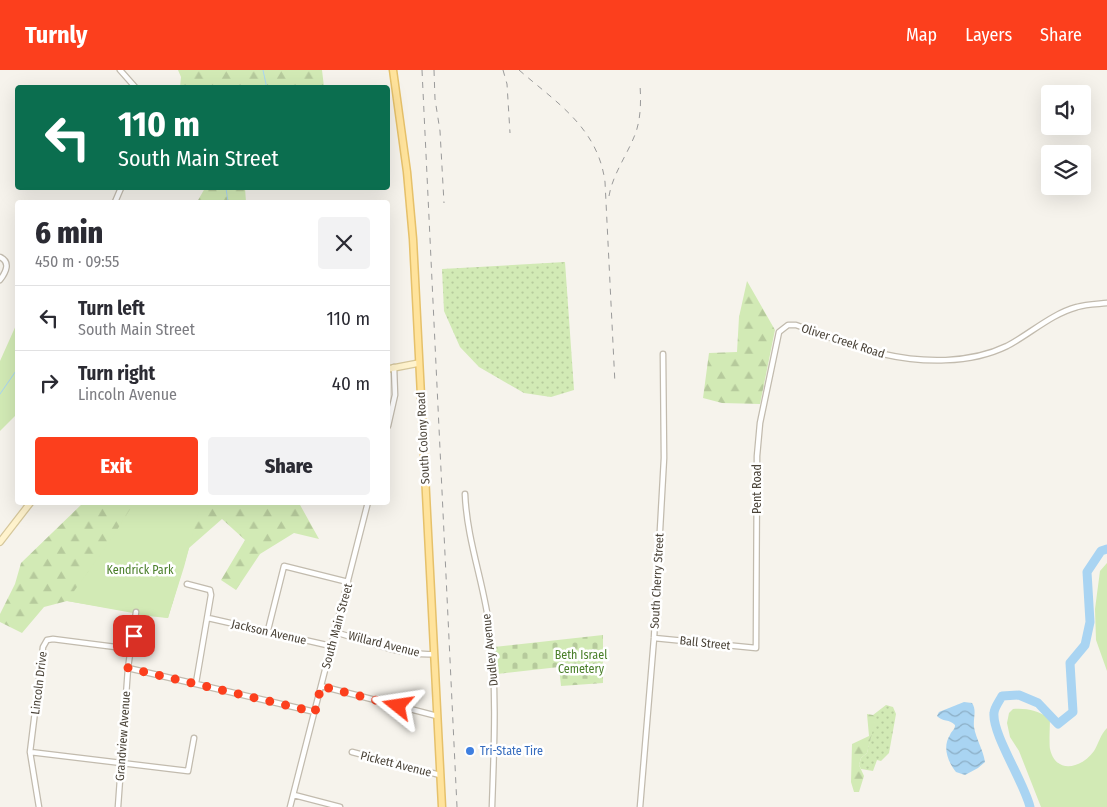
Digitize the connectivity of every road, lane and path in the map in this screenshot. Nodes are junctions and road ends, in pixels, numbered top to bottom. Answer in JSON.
{"nodes":[{"id":1,"x":120,"y":70,"type":"edge"},
{"id":2,"x":393,"y":70,"type":"edge"},
{"id":3,"x":133,"y":85,"type":"edge"},
{"id":4,"x":1,"y":257,"type":"edge"},
{"id":5,"x":0,"y":280,"type":"edge"},
{"id":6,"x":1107,"y":303,"type":"edge"},
{"id":7,"x":779,"y":332,"type":"joint"},
{"id":8,"x":663,"y":354,"type":"dead end"},
{"id":9,"x":419,"y":363,"type":"junction"},
{"id":10,"x":391,"y":368,"type":"edge"},
{"id":11,"x":390,"y":417,"type":"edge"},
{"id":12,"x":465,"y":494,"type":"dead end"},
{"id":13,"x":29,"y":505,"type":"edge"},
{"id":14,"x":367,"y":505,"type":"edge"},
{"id":15,"x":0,"y":542,"type":"edge"},
{"id":16,"x":348,"y":582,"type":"junction"},
{"id":17,"x":187,"y":584,"type":"dead end"},
{"id":18,"x":136,"y":612,"type":"dead end"},
{"id":19,"x":208,"y":618,"type":"junction"},
{"id":20,"x":268,"y":630,"type":"junction"},
{"id":21,"x":335,"y":632,"type":"junction"},
{"id":22,"x":654,"y":638,"type":"junction"},
{"id":23,"x":331,"y":646,"type":"junction"},
{"id":24,"x":756,"y":648,"type":"joint"},
{"id":25,"x":131,"y":649,"type":"junction"},
{"id":26,"x":434,"y":654,"type":"junction"},
{"id":27,"x":128,"y":668,"type":"junction"},
{"id":28,"x":196,"y":683,"type":"junction"},
{"id":29,"x":321,"y":686,"type":"junction"},
{"id":30,"x":315,"y":712,"type":"junction"},
{"id":31,"x":437,"y":716,"type":"junction"},
{"id":32,"x":194,"y":738,"type":"dead end"},
{"id":33,"x":30,"y":752,"type":"junction"},
{"id":34,"x":352,"y":752,"type":"dead end"},
{"id":35,"x":121,"y":762,"type":"junction"},
{"id":36,"x":440,"y":775,"type":"junction"},
{"id":37,"x":294,"y":795,"type":"junction"},
{"id":38,"x":39,"y":807,"type":"edge"},
{"id":39,"x":118,"y":807,"type":"edge"},
{"id":40,"x":290,"y":807,"type":"edge"},
{"id":41,"x":340,"y":807,"type":"edge"},
{"id":42,"x":442,"y":807,"type":"edge"},
{"id":43,"x":492,"y":807,"type":"edge"},
{"id":44,"x":640,"y":807,"type":"edge"}],
"edges":[{"from":1,"to":3,"type":"street"},
{"from":2,"to":9,"type":"main road","name":"South Colony Road"},
{"from":4,"to":5,"type":"street"},
{"from":6,"to":7,"type":"street","name":"Oliver Creek Road"},
{"from":7,"to":24,"type":"street","name":"Pent Road"},
{"from":8,"to":22,"type":"street","name":"South Cherry Street"},
{"from":9,"to":10,"type":"main road"},
{"from":9,"to":26,"type":"main road","name":"South Colony Road"},
{"from":10,"to":11,"type":"street"},
{"from":12,"to":43,"type":"street","name":"Dudley Avenue"},
{"from":13,"to":15,"type":"main road"},
{"from":14,"to":16,"type":"street","name":"South Main Street"},
{"from":16,"to":20,"type":"street"},
{"from":16,"to":21,"type":"street","name":"South Main Street"},
{"from":17,"to":19,"type":"street"},
{"from":18,"to":25,"type":"street","name":"Grandview Avenue"},
{"from":19,"to":20,"type":"street","name":"Jackson Avenue"},
{"from":19,"to":28,"type":"street"},
{"from":20,"to":23,"type":"street","name":"Jackson Avenue"},
{"from":21,"to":23,"type":"street","name":"South Main Street"},
{"from":21,"to":26,"type":"street","name":"Willard Avenue"},
{"from":22,"to":24,"type":"street","name":"Ball Street"},
{"from":22,"to":44,"type":"street","name":"South Cherry Street"},
{"from":23,"to":29,"type":"street","name":"South Main Street"},
{"from":25,"to":27,"type":"street","name":"Grandview Avenue"},
{"from":25,"to":33,"type":"street","name":"Lincoln Drive"},
{"from":26,"to":31,"type":"main road","name":"South Colony Road"},
{"from":27,"to":28,"type":"street"},
{"from":27,"to":35,"type":"street","name":"Grandview Avenue"},
{"from":28,"to":30,"type":"street"},
{"from":29,"to":30,"type":"street","name":"South Main Street"},
{"from":29,"to":31,"type":"street"},
{"from":30,"to":37,"type":"street","name":"South Main Street"},
{"from":31,"to":36,"type":"main road","name":"South Colony Road"},
{"from":32,"to":35,"type":"street"},
{"from":33,"to":35,"type":"street"},
{"from":33,"to":38,"type":"street"},
{"from":34,"to":36,"type":"street","name":"Pickett Avenue"},
{"from":35,"to":39,"type":"street","name":"Grandview Avenue"},
{"from":36,"to":42,"type":"main road","name":"South Colony Road"},
{"from":37,"to":40,"type":"street","name":"South Main Street"},
{"from":37,"to":41,"type":"street"}]}
